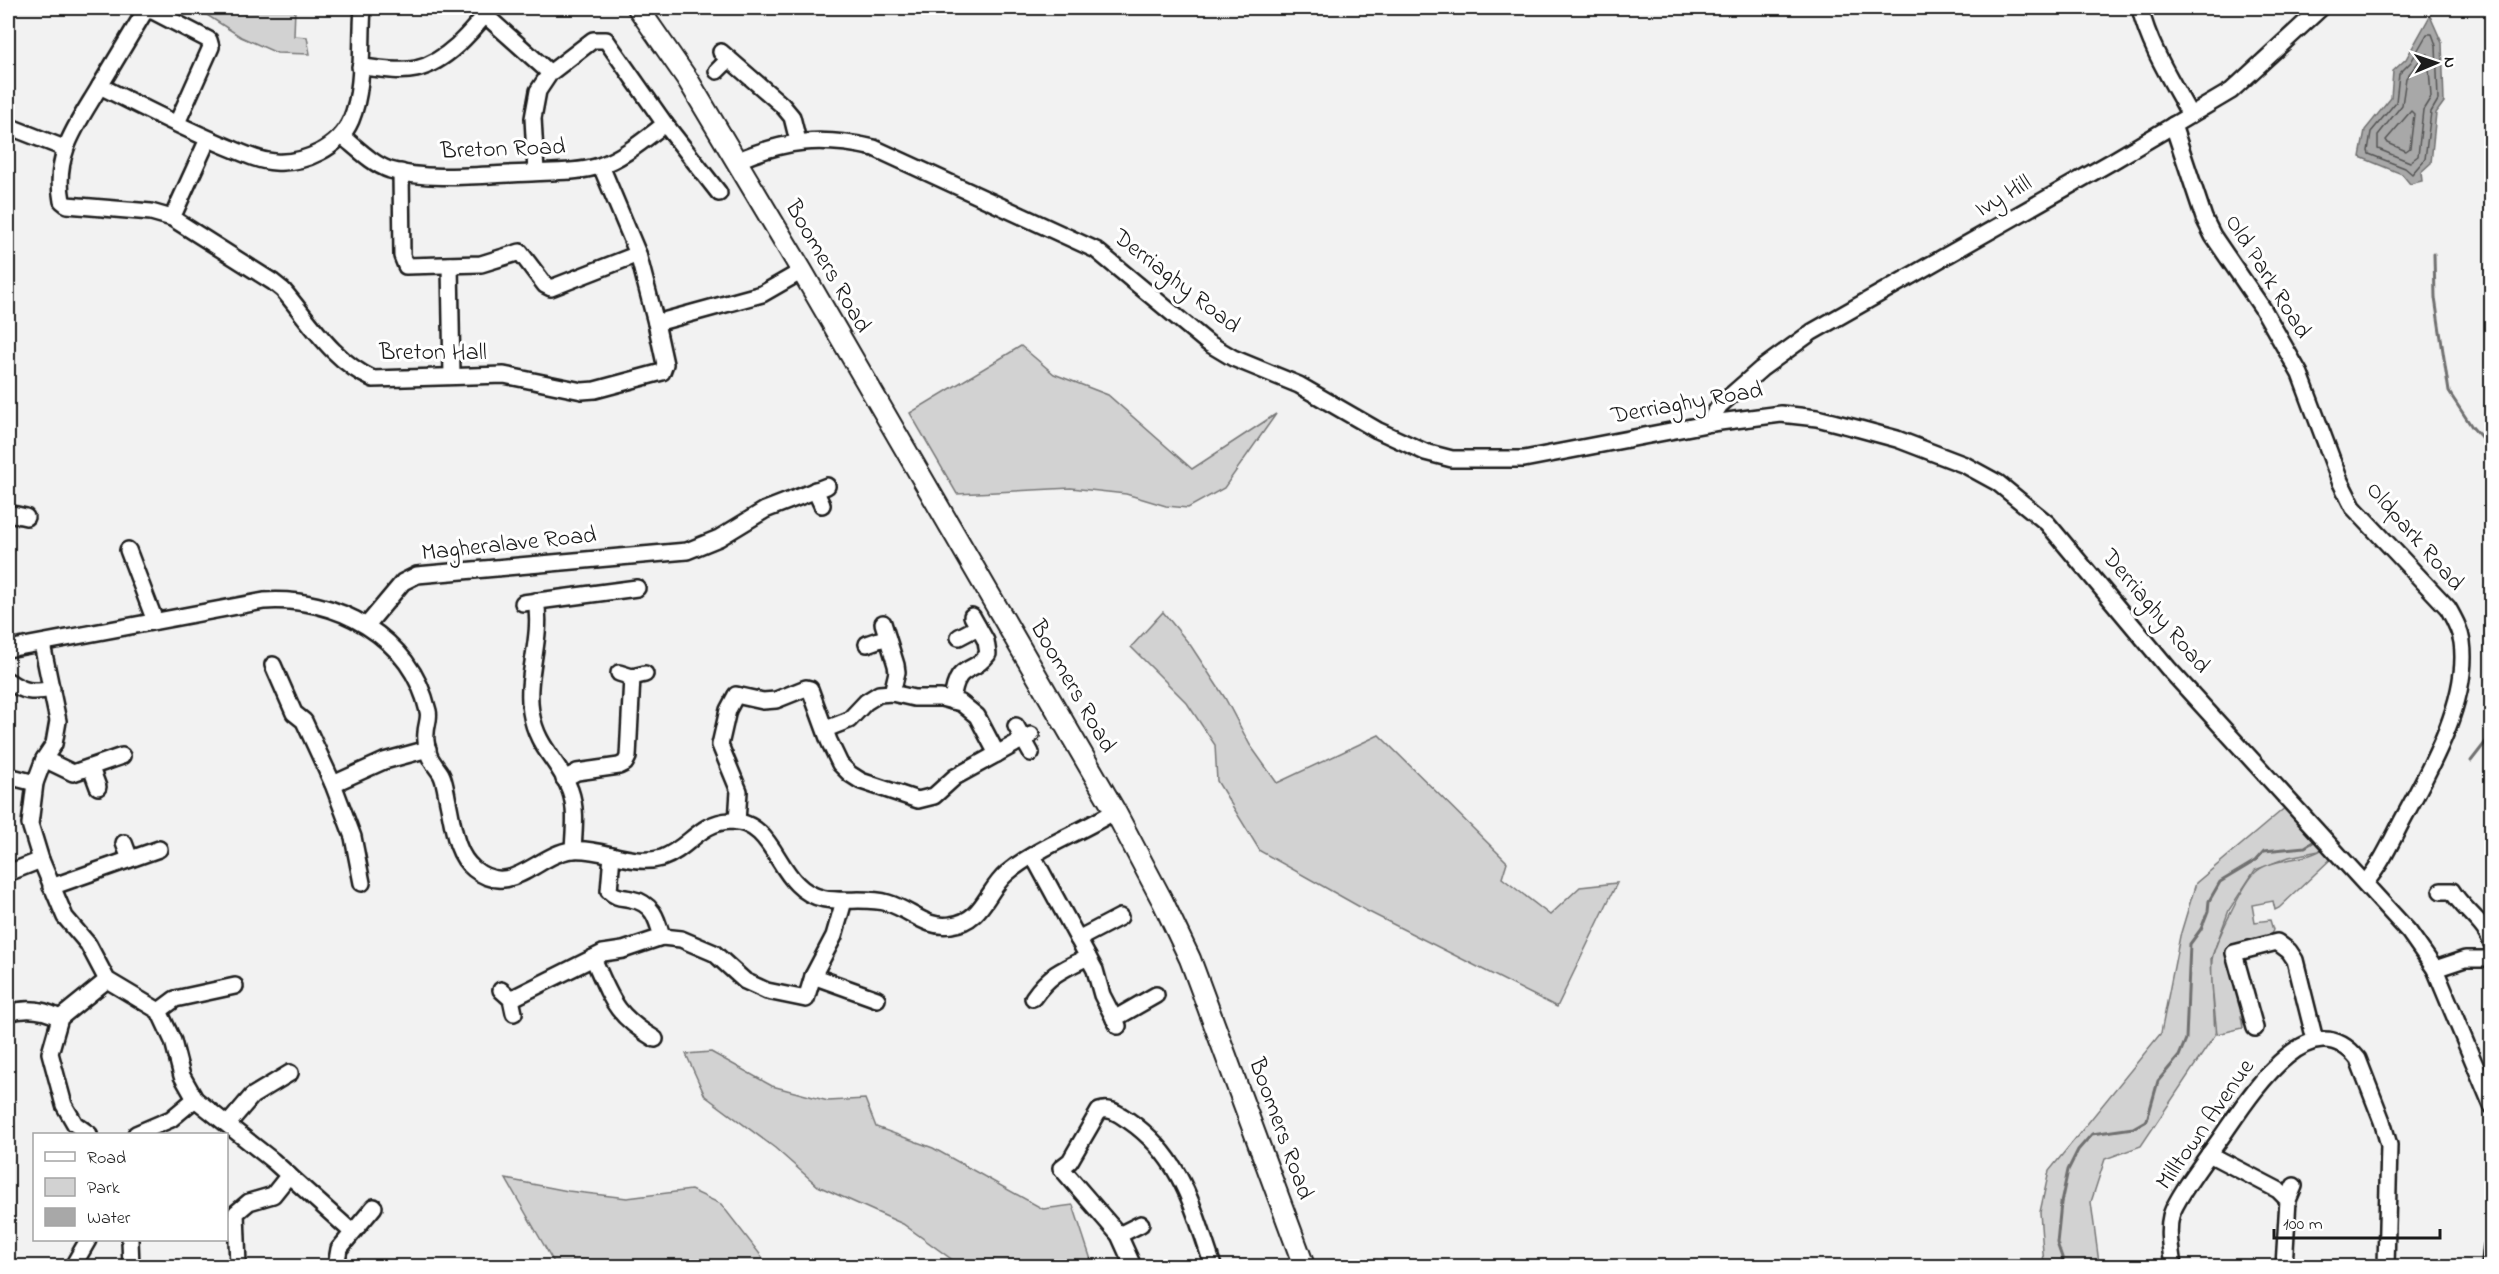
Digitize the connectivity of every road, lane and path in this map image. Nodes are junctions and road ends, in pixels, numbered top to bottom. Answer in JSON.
{"nodes":[{"id":1,"x":363,"y":8,"type":"edge"},
{"id":2,"x":639,"y":8,"type":"edge"},
{"id":3,"x":2140,"y":8,"type":"edge"},
{"id":4,"x":2321,"y":8,"type":"edge"},
{"id":5,"x":488,"y":11,"type":"edge"},
{"id":6,"x":360,"y":67,"type":"junction"},
{"id":7,"x":717,"y":71,"type":"dead end"},
{"id":8,"x":550,"y":73,"type":"junction"},
{"id":9,"x":100,"y":86,"type":"junction"},
{"id":10,"x":2190,"y":115,"type":"junction"},
{"id":11,"x":177,"y":123,"type":"junction"},
{"id":12,"x":665,"y":124,"type":"junction"},
{"id":13,"x":2173,"y":125,"type":"junction"},
{"id":14,"x":8,"y":126,"type":"edge"},
{"id":15,"x":342,"y":136,"type":"junction"},
{"id":16,"x":208,"y":139,"type":"junction"},
{"id":17,"x":798,"y":141,"type":"junction"},
{"id":18,"x":64,"y":148,"type":"junction"},
{"id":19,"x":736,"y":161,"type":"junction"},
{"id":20,"x":600,"y":166,"type":"junction"},
{"id":21,"x":401,"y":172,"type":"junction"},
{"id":22,"x":536,"y":172,"type":"junction"},
{"id":23,"x":715,"y":193,"type":"dead end"},
{"id":24,"x":172,"y":219,"type":"junction"},
{"id":25,"x":638,"y":254,"type":"junction"},
{"id":26,"x":450,"y":265,"type":"junction"},
{"id":27,"x":802,"y":271,"type":"junction"},
{"id":28,"x":656,"y":323,"type":"junction"},
{"id":29,"x":452,"y":376,"type":"junction"},
{"id":30,"x":2303,"y":383,"type":"joint"},
{"id":31,"x":1712,"y":423,"type":"junction"},
{"id":32,"x":822,"y":505,"type":"dead end"},
{"id":33,"x":8,"y":513,"type":"edge"},
{"id":34,"x":26,"y":517,"type":"dead end"},
{"id":35,"x":128,"y":550,"type":"dead end"},
{"id":36,"x":637,"y":588,"type":"dead end"},
{"id":37,"x":155,"y":621,"type":"junction"},
{"id":38,"x":367,"y":625,"type":"junction"},
{"id":39,"x":959,"y":637,"type":"dead end"},
{"id":40,"x":42,"y":644,"type":"junction"},
{"id":41,"x":867,"y":644,"type":"dead end"},
{"id":42,"x":8,"y":649,"type":"edge"},
{"id":43,"x":273,"y":665,"type":"dead end"},
{"id":44,"x":632,"y":675,"type":"dead end"},
{"id":45,"x":8,"y":681,"type":"edge"},
{"id":46,"x":52,"y":689,"type":"junction"},
{"id":47,"x":892,"y":693,"type":"junction"},
{"id":48,"x":952,"y":701,"type":"junction"},
{"id":49,"x":826,"y":729,"type":"junction"},
{"id":50,"x":428,"y":749,"type":"junction"},
{"id":51,"x":1031,"y":753,"type":"dead end"},
{"id":52,"x":997,"y":754,"type":"junction"},
{"id":53,"x":122,"y":756,"type":"dead end"},
{"id":54,"x":44,"y":759,"type":"junction"},
{"id":55,"x":91,"y":768,"type":"junction"},
{"id":56,"x":8,"y":776,"type":"edge"},
{"id":57,"x":564,"y":779,"type":"junction"},
{"id":58,"x":35,"y":783,"type":"junction"},
{"id":59,"x":333,"y":784,"type":"junction"},
{"id":60,"x":98,"y":787,"type":"dead end"},
{"id":61,"x":1115,"y":811,"type":"junction"},
{"id":62,"x":737,"y":822,"type":"junction"},
{"id":63,"x":124,"y":843,"type":"dead end"},
{"id":64,"x":159,"y":849,"type":"dead end"},
{"id":65,"x":573,"y":850,"type":"junction"},
{"id":66,"x":612,"y":855,"type":"junction"},
{"id":67,"x":1033,"y":856,"type":"junction"},
{"id":68,"x":130,"y":859,"type":"junction"},
{"id":69,"x":41,"y":860,"type":"junction"},
{"id":70,"x":8,"y":873,"type":"edge"},
{"id":71,"x":362,"y":883,"type":"dead end"},
{"id":72,"x":2365,"y":883,"type":"junction"},
{"id":73,"x":51,"y":887,"type":"junction"},
{"id":74,"x":2441,"y":891,"type":"dead end"},
{"id":75,"x":844,"y":901,"type":"junction"},
{"id":76,"x":1120,"y":917,"type":"dead end"},
{"id":77,"x":662,"y":937,"type":"junction"},
{"id":78,"x":1078,"y":939,"type":"junction"},
{"id":79,"x":2492,"y":944,"type":"edge"},
{"id":80,"x":1088,"y":957,"type":"junction"},
{"id":81,"x":593,"y":958,"type":"junction"},
{"id":82,"x":2492,"y":959,"type":"edge"},
{"id":83,"x":2435,"y":969,"type":"junction"},
{"id":84,"x":813,"y":976,"type":"junction"},
{"id":85,"x":107,"y":980,"type":"junction"},
{"id":86,"x":226,"y":985,"type":"dead end"},
{"id":87,"x":1156,"y":995,"type":"dead end"},
{"id":88,"x":1033,"y":998,"type":"dead end"},
{"id":89,"x":877,"y":999,"type":"dead end"},
{"id":90,"x":509,"y":1001,"type":"dead end"},
{"id":91,"x":159,"y":1011,"type":"junction"},
{"id":92,"x":8,"y":1013,"type":"edge"},
{"id":93,"x":60,"y":1018,"type":"junction"},
{"id":94,"x":2255,"y":1028,"type":"dead end"},
{"id":95,"x":655,"y":1039,"type":"dead end"},
{"id":96,"x":2315,"y":1040,"type":"junction"},
{"id":97,"x":290,"y":1074,"type":"dead end"},
{"id":98,"x":195,"y":1099,"type":"junction"},
{"id":99,"x":2492,"y":1106,"type":"edge"},
{"id":100,"x":228,"y":1124,"type":"junction"},
{"id":101,"x":88,"y":1133,"type":"edge"},
{"id":102,"x":138,"y":1133,"type":"edge"},
{"id":103,"x":2209,"y":1154,"type":"junction"},
{"id":104,"x":289,"y":1175,"type":"junction"},
{"id":105,"x":374,"y":1208,"type":"dead end"},
{"id":106,"x":1141,"y":1224,"type":"dead end"},
{"id":107,"x":352,"y":1232,"type":"junction"},
{"id":108,"x":1119,"y":1234,"type":"junction"},
{"id":109,"x":87,"y":1241,"type":"edge"},
{"id":110,"x":130,"y":1241,"type":"edge"},
{"id":111,"x":2492,"y":1246,"type":"edge"},
{"id":112,"x":73,"y":1266,"type":"edge"},
{"id":113,"x":131,"y":1266,"type":"edge"},
{"id":114,"x":238,"y":1266,"type":"edge"},
{"id":115,"x":336,"y":1266,"type":"edge"},
{"id":116,"x":1133,"y":1266,"type":"edge"},
{"id":117,"x":1213,"y":1266,"type":"edge"},
{"id":118,"x":1304,"y":1266,"type":"edge"},
{"id":119,"x":2173,"y":1266,"type":"edge"},
{"id":120,"x":2284,"y":1266,"type":"edge"},
{"id":121,"x":2386,"y":1266,"type":"edge"},
{"id":122,"x":2490,"y":1266,"type":"edge"}],
"edges":[{"from":1,"to":6,"type":"street"},
{"from":2,"to":19,"type":"main road"},
{"from":3,"to":10,"type":"street"},
{"from":4,"to":10,"type":"street","name":"Ivy Hill"},
{"from":5,"to":6,"type":"street"},
{"from":5,"to":8,"type":"street"},
{"from":6,"to":15,"type":"street"},
{"from":7,"to":17,"type":"street"},
{"from":8,"to":12,"type":"street"},
{"from":8,"to":22,"type":"street"},
{"from":9,"to":11,"type":"street"},
{"from":9,"to":11,"type":"street"},
{"from":9,"to":18,"type":"street"},
{"from":10,"to":13,"type":"street","name":"Ivy Hill"},
{"from":11,"to":16,"type":"street"},
{"from":12,"to":20,"type":"street","name":"Breton Road"},
{"from":12,"to":23,"type":"street"},
{"from":13,"to":30,"type":"street","name":"Old Park Road"},
{"from":13,"to":31,"type":"street","name":"Ivy Hill"},
{"from":14,"to":18,"type":"street"},
{"from":15,"to":16,"type":"street"},
{"from":15,"to":21,"type":"street","name":"Breton Road"},
{"from":16,"to":24,"type":"street"},
{"from":17,"to":19,"type":"street","name":"Derriaghy Road"},
{"from":17,"to":31,"type":"street","name":"Derriaghy Road"},
{"from":18,"to":24,"type":"street","name":"Breton Hall"},
{"from":19,"to":27,"type":"main road","name":"Boomers Road"},
{"from":20,"to":22,"type":"street","name":"Breton Road"},
{"from":20,"to":25,"type":"street","name":"Breton Hall"},
{"from":21,"to":22,"type":"street","name":"Breton Road"},
{"from":21,"to":26,"type":"street"},
{"from":24,"to":29,"type":"street","name":"Breton Hall"},
{"from":25,"to":26,"type":"street"},
{"from":25,"to":28,"type":"street","name":"Breton Hall"},
{"from":26,"to":29,"type":"street"},
{"from":27,"to":28,"type":"street"},
{"from":27,"to":61,"type":"main road","name":"Boomers Road"},
{"from":28,"to":29,"type":"street","name":"Breton Hall"},
{"from":30,"to":72,"type":"street","name":"Oldpark Road"},
{"from":31,"to":72,"type":"street","name":"Derriaghy Road"},
{"from":32,"to":38,"type":"street","name":"Magheralave Road"},
{"from":33,"to":34,"type":"street"},
{"from":35,"to":37,"type":"street"},
{"from":36,"to":57,"type":"street"},
{"from":37,"to":38,"type":"street"},
{"from":37,"to":40,"type":"street"},
{"from":38,"to":50,"type":"street"},
{"from":39,"to":48,"type":"street"},
{"from":40,"to":42,"type":"street"},
{"from":40,"to":46,"type":"street"},
{"from":41,"to":47,"type":"street"},
{"from":43,"to":59,"type":"street"},
{"from":44,"to":57,"type":"street"},
{"from":45,"to":46,"type":"street"},
{"from":46,"to":54,"type":"street"},
{"from":47,"to":48,"type":"street"},
{"from":47,"to":49,"type":"street"},
{"from":48,"to":52,"type":"street"},
{"from":49,"to":52,"type":"street"},
{"from":49,"to":62,"type":"street"},
{"from":50,"to":59,"type":"street"},
{"from":50,"to":65,"type":"street"},
{"from":51,"to":52,"type":"street"},
{"from":53,"to":55,"type":"street"},
{"from":54,"to":55,"type":"street"},
{"from":54,"to":58,"type":"street"},
{"from":55,"to":60,"type":"street"},
{"from":56,"to":58,"type":"street"},
{"from":57,"to":65,"type":"street"},
{"from":58,"to":69,"type":"street"},
{"from":59,"to":71,"type":"street"},
{"from":61,"to":67,"type":"street"},
{"from":61,"to":118,"type":"main road","name":"Boomers Road"},
{"from":62,"to":66,"type":"street"},
{"from":62,"to":75,"type":"street"},
{"from":63,"to":68,"type":"street"},
{"from":64,"to":68,"type":"street"},
{"from":65,"to":66,"type":"street"},
{"from":66,"to":77,"type":"street"},
{"from":67,"to":75,"type":"street"},
{"from":67,"to":78,"type":"street"},
{"from":68,"to":73,"type":"street"},
{"from":69,"to":70,"type":"street"},
{"from":69,"to":73,"type":"street"},
{"from":72,"to":83,"type":"street","name":"Derriaghy Road"},
{"from":73,"to":85,"type":"street"},
{"from":74,"to":79,"type":"street"},
{"from":75,"to":84,"type":"street"},
{"from":76,"to":78,"type":"street"},
{"from":77,"to":81,"type":"street"},
{"from":77,"to":84,"type":"street"},
{"from":78,"to":80,"type":"street"},
{"from":80,"to":87,"type":"street"},
{"from":80,"to":88,"type":"street"},
{"from":81,"to":90,"type":"street"},
{"from":81,"to":95,"type":"street"},
{"from":82,"to":83,"type":"street"},
{"from":83,"to":99,"type":"street","name":"Derriaghy Road"},
{"from":84,"to":89,"type":"street"},
{"from":85,"to":91,"type":"street"},
{"from":85,"to":93,"type":"street"},
{"from":86,"to":91,"type":"street"},
{"from":91,"to":98,"type":"street"},
{"from":92,"to":93,"type":"street"},
{"from":93,"to":101,"type":"street"},
{"from":94,"to":96,"type":"street"},
{"from":96,"to":103,"type":"street","name":"Milltown Avenue"},
{"from":96,"to":121,"type":"street"},
{"from":97,"to":100,"type":"street"},
{"from":98,"to":100,"type":"street"},
{"from":98,"to":102,"type":"street"},
{"from":100,"to":104,"type":"street"},
{"from":103,"to":119,"type":"street","name":"Milltown Avenue"},
{"from":103,"to":120,"type":"street"},
{"from":104,"to":107,"type":"street"},
{"from":104,"to":114,"type":"street"},
{"from":105,"to":107,"type":"street"},
{"from":106,"to":108,"type":"street"},
{"from":107,"to":115,"type":"street"},
{"from":108,"to":116,"type":"street"},
{"from":108,"to":117,"type":"street"},
{"from":109,"to":112,"type":"street"},
{"from":110,"to":113,"type":"street"},
{"from":111,"to":122,"type":"street"}]}
